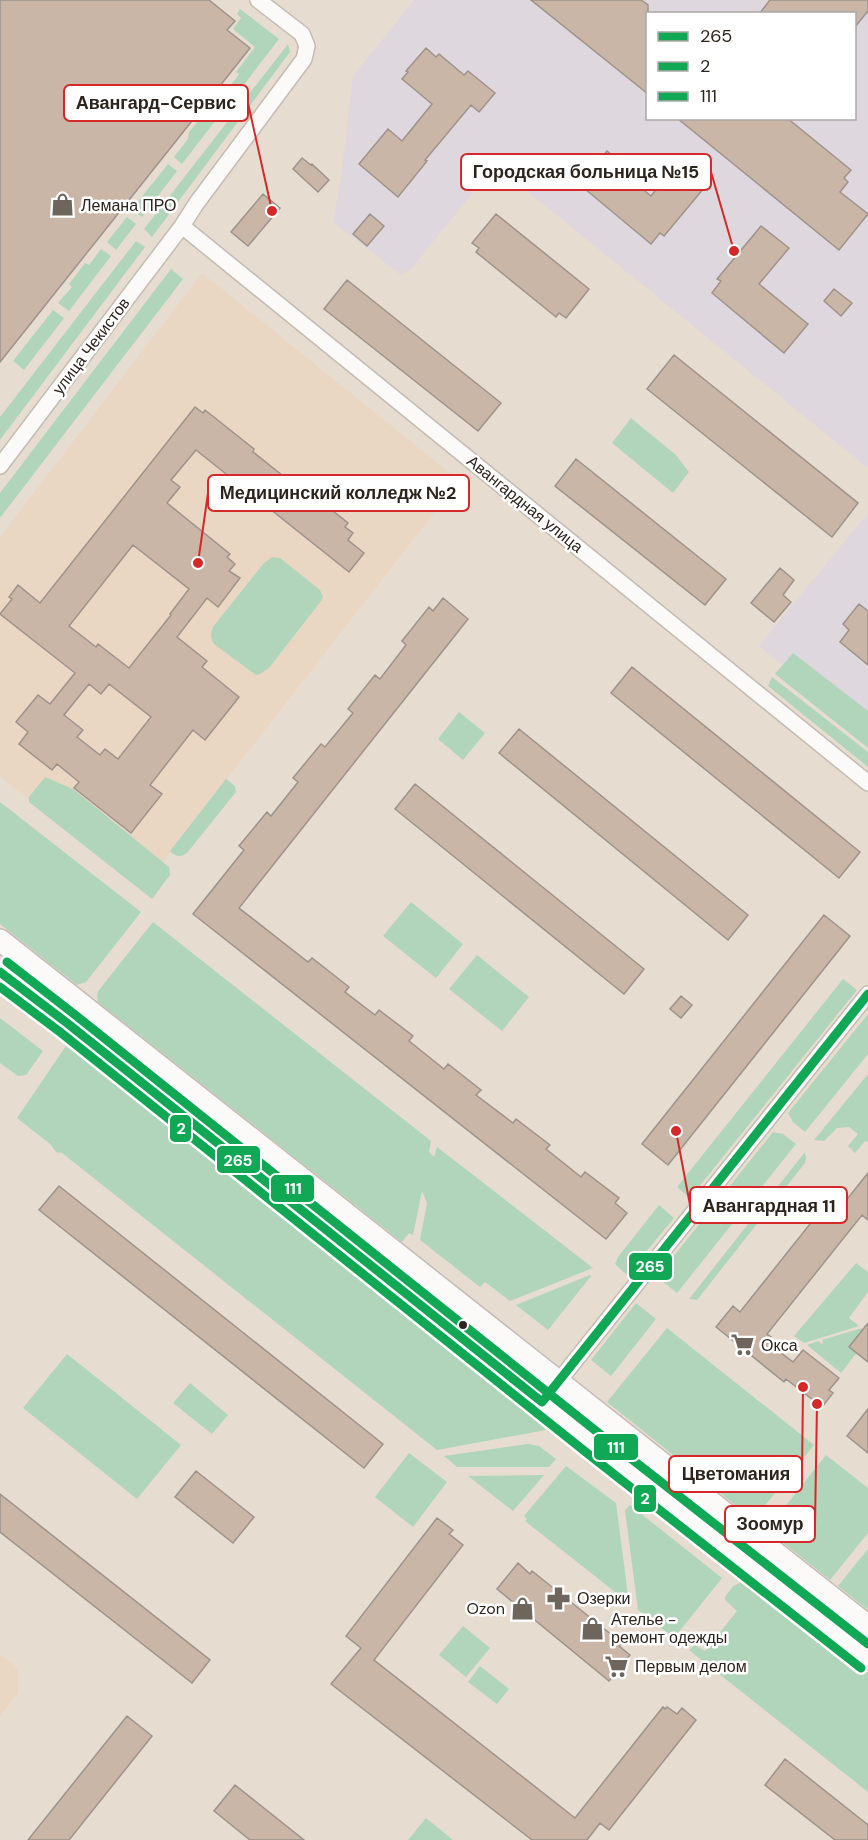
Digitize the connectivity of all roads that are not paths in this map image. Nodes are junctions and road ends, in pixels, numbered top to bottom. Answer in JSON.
{"nodes":[{"id":1,"x":258,"y":0,"type":"edge"},
{"id":2,"x":182,"y":226,"type":"junction"},
{"id":3,"x":0,"y":466,"type":"edge"},
{"id":4,"x":868,"y":783,"type":"edge"},
{"id":5,"x":0,"y":940,"type":"edge"},
{"id":6,"x":0,"y":972,"type":"edge"},
{"id":7,"x":868,"y":994,"type":"edge"},
{"id":8,"x":558,"y":1382,"type":"junction"},
{"id":9,"x":542,"y":1402,"type":"junction"},
{"id":10,"x":868,"y":1626,"type":"edge"},
{"id":11,"x":868,"y":1659,"type":"edge"}],
"edges":[{"from":1,"to":2,"type":"street","name":"улица Чекистов"},
{"from":2,"to":3,"type":"street","name":"улица Чекистов"},
{"from":2,"to":4,"type":"street","name":"Авангардная улица"},
{"from":5,"to":8,"type":"main road"},
{"from":6,"to":9,"type":"main road"},
{"from":7,"to":8,"type":"street"},
{"from":8,"to":9,"type":"street"},
{"from":8,"to":10,"type":"main road"},
{"from":9,"to":11,"type":"main road"}]}
